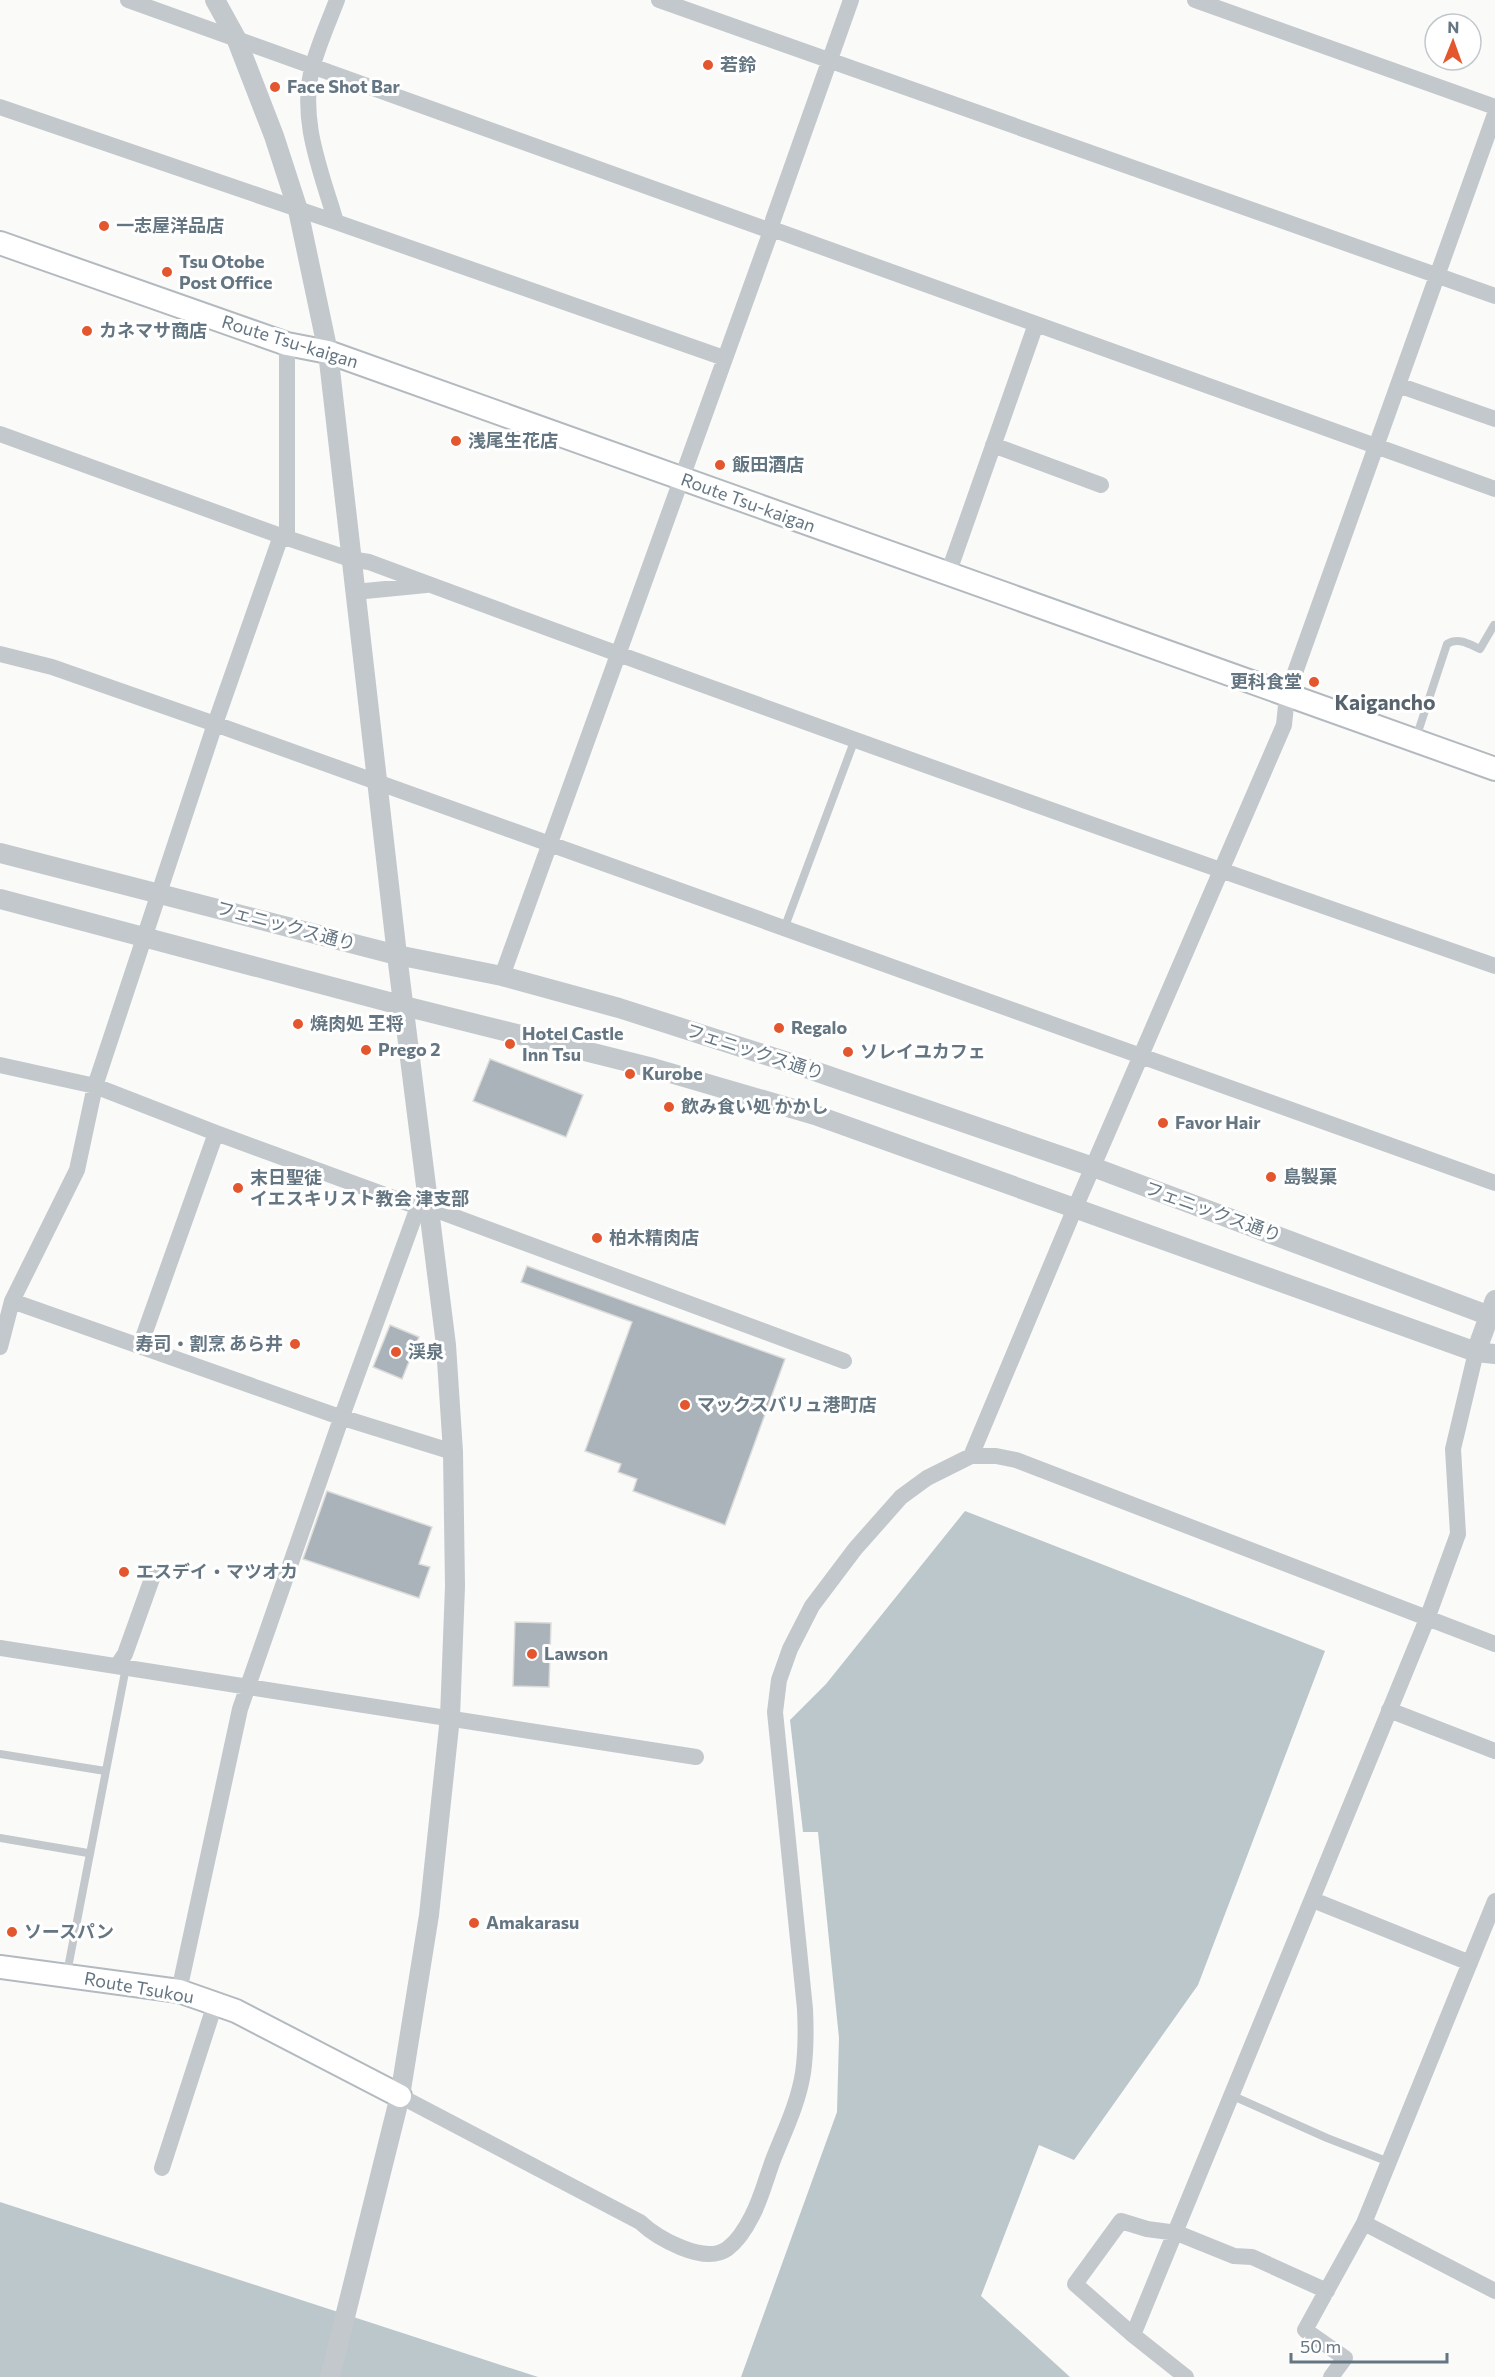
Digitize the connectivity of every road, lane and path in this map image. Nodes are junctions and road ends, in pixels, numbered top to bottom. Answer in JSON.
{"nodes":[{"id":1,"x":128,"y":0,"type":"edge"},
{"id":2,"x":215,"y":0,"type":"edge"},
{"id":3,"x":337,"y":0,"type":"edge"},
{"id":4,"x":659,"y":0,"type":"edge"},
{"id":5,"x":851,"y":0,"type":"edge"},
{"id":6,"x":1196,"y":0,"type":"edge"},
{"id":7,"x":236,"y":38,"type":"junction"},
{"id":8,"x":830,"y":61,"type":"junction"},
{"id":9,"x":312,"y":65,"type":"junction"},
{"id":10,"x":0,"y":107,"type":"edge"},
{"id":11,"x":1495,"y":107,"type":"edge"},
{"id":12,"x":1495,"y":114,"type":"edge"},
{"id":13,"x":298,"y":210,"type":"junction"},
{"id":14,"x":336,"y":222,"type":"junction"},
{"id":15,"x":771,"y":230,"type":"junction"},
{"id":16,"x":0,"y":243,"type":"edge"},
{"id":17,"x":1437,"y":275,"type":"junction"},
{"id":18,"x":1495,"y":296,"type":"edge"},
{"id":19,"x":1036,"y":324,"type":"junction"},
{"id":20,"x":287,"y":344,"type":"junction"},
{"id":21,"x":328,"y":352,"type":"junction"},
{"id":22,"x":724,"y":358,"type":"junction"},
{"id":23,"x":1398,"y":385,"type":"junction"},
{"id":24,"x":1495,"y":419,"type":"edge"},
{"id":25,"x":0,"y":434,"type":"edge"},
{"id":26,"x":993,"y":445,"type":"junction"},
{"id":27,"x":1376,"y":446,"type":"junction"},
{"id":28,"x":680,"y":479,"type":"junction"},
{"id":29,"x":1101,"y":485,"type":"dead end"},
{"id":30,"x":1495,"y":489,"type":"edge"},
{"id":31,"x":284,"y":537,"type":"junction"},
{"id":32,"x":350,"y":559,"type":"junction"},
{"id":33,"x":948,"y":574,"type":"junction"},
{"id":34,"x":429,"y":585,"type":"junction"},
{"id":35,"x":355,"y":592,"type":"junction"},
{"id":36,"x":1494,"y":625,"type":"edge"},
{"id":37,"x":0,"y":654,"type":"edge"},
{"id":38,"x":618,"y":654,"type":"junction"},
{"id":39,"x":1287,"y":695,"type":"junction"},
{"id":40,"x":215,"y":724,"type":"junction"},
{"id":41,"x":855,"y":739,"type":"junction"},
{"id":42,"x":1414,"y":741,"type":"junction"},
{"id":43,"x":1495,"y":769,"type":"edge"},
{"id":44,"x":378,"y":782,"type":"junction"},
{"id":45,"x":549,"y":845,"type":"junction"},
{"id":46,"x":0,"y":853,"type":"edge"},
{"id":47,"x":1220,"y":870,"type":"junction"},
{"id":48,"x":159,"y":893,"type":"junction"},
{"id":49,"x":0,"y":899,"type":"edge"},
{"id":50,"x":784,"y":929,"type":"junction"},
{"id":51,"x":145,"y":938,"type":"junction"},
{"id":52,"x":397,"y":955,"type":"junction"},
{"id":53,"x":1495,"y":966,"type":"edge"},
{"id":54,"x":502,"y":976,"type":"junction"},
{"id":55,"x":404,"y":1006,"type":"junction"},
{"id":56,"x":1140,"y":1057,"type":"junction"},
{"id":57,"x":0,"y":1065,"type":"edge"},
{"id":58,"x":95,"y":1086,"type":"junction"},
{"id":59,"x":216,"y":1134,"type":"junction"},
{"id":60,"x":1093,"y":1167,"type":"junction"},
{"id":61,"x":1495,"y":1183,"type":"edge"},
{"id":62,"x":423,"y":1207,"type":"junction"},
{"id":63,"x":1075,"y":1208,"type":"junction"},
{"id":64,"x":12,"y":1301,"type":"junction"},
{"id":65,"x":1493,"y":1311,"type":"edge"},
{"id":66,"x":140,"y":1346,"type":"junction"},
{"id":67,"x":0,"y":1347,"type":"edge"},
{"id":68,"x":1485,"y":1353,"type":"edge"},
{"id":69,"x":844,"y":1360,"type":"dead end"},
{"id":70,"x":342,"y":1416,"type":"junction"},
{"id":71,"x":453,"y":1452,"type":"junction"},
{"id":72,"x":971,"y":1456,"type":"junction"},
{"id":73,"x":154,"y":1573,"type":"dead end"},
{"id":74,"x":1427,"y":1619,"type":"junction"},
{"id":75,"x":1495,"y":1644,"type":"edge"},
{"id":76,"x":0,"y":1648,"type":"edge"},
{"id":77,"x":121,"y":1667,"type":"junction"},
{"id":78,"x":248,"y":1686,"type":"junction"},
{"id":79,"x":1389,"y":1710,"type":"junction"},
{"id":80,"x":450,"y":1717,"type":"junction"},
{"id":81,"x":1495,"y":1751,"type":"edge"},
{"id":82,"x":0,"y":1754,"type":"edge"},
{"id":83,"x":696,"y":1757,"type":"dead end"},
{"id":84,"x":105,"y":1771,"type":"junction"},
{"id":85,"x":0,"y":1838,"type":"edge"},
{"id":86,"x":88,"y":1854,"type":"junction"},
{"id":87,"x":1313,"y":1900,"type":"junction"},
{"id":88,"x":1495,"y":1901,"type":"edge"},
{"id":89,"x":1470,"y":1963,"type":"junction"},
{"id":90,"x":0,"y":1967,"type":"edge"},
{"id":91,"x":66,"y":1976,"type":"junction"},
{"id":92,"x":179,"y":1991,"type":"junction"},
{"id":93,"x":215,"y":2004,"type":"junction"},
{"id":94,"x":400,"y":2096,"type":"junction"},
{"id":95,"x":1233,"y":2096,"type":"junction"},
{"id":96,"x":1389,"y":2162,"type":"junction"},
{"id":97,"x":162,"y":2168,"type":"dead end"},
{"id":98,"x":1364,"y":2223,"type":"junction"},
{"id":99,"x":1177,"y":2233,"type":"junction"},
{"id":100,"x":1327,"y":2291,"type":"junction"},
{"id":101,"x":1495,"y":2291,"type":"edge"},
{"id":102,"x":1133,"y":2335,"type":"junction"},
{"id":103,"x":330,"y":2377,"type":"edge"},
{"id":104,"x":1186,"y":2377,"type":"edge"},
{"id":105,"x":1331,"y":2377,"type":"edge"}],
"edges":[{"from":1,"to":7,"type":"street"},
{"from":2,"to":7,"type":"street"},
{"from":3,"to":9,"type":"street"},
{"from":4,"to":8,"type":"street"},
{"from":5,"to":8,"type":"street"},
{"from":6,"to":11,"type":"street"},
{"from":7,"to":9,"type":"street"},
{"from":7,"to":13,"type":"street"},
{"from":8,"to":15,"type":"street"},
{"from":8,"to":17,"type":"street"},
{"from":9,"to":14,"type":"street"},
{"from":9,"to":15,"type":"street"},
{"from":10,"to":13,"type":"street"},
{"from":12,"to":17,"type":"street"},
{"from":13,"to":14,"type":"street"},
{"from":13,"to":21,"type":"street"},
{"from":14,"to":22,"type":"street"},
{"from":15,"to":19,"type":"street"},
{"from":15,"to":22,"type":"street"},
{"from":16,"to":20,"type":"main road","name":"Route Tsu-kaigan"},
{"from":17,"to":18,"type":"street"},
{"from":17,"to":23,"type":"street"},
{"from":19,"to":26,"type":"street"},
{"from":19,"to":27,"type":"street"},
{"from":20,"to":21,"type":"main road","name":"Route Tsu-kaigan"},
{"from":20,"to":31,"type":"street"},
{"from":21,"to":28,"type":"main road","name":"Route Tsu-kaigan"},
{"from":21,"to":32,"type":"street"},
{"from":22,"to":28,"type":"street"},
{"from":23,"to":24,"type":"street"},
{"from":23,"to":27,"type":"street"},
{"from":25,"to":31,"type":"street"},
{"from":26,"to":29,"type":"street"},
{"from":26,"to":33,"type":"street"},
{"from":27,"to":30,"type":"street"},
{"from":27,"to":39,"type":"street"},
{"from":28,"to":33,"type":"main road","name":"Route Tsu-kaigan"},
{"from":28,"to":38,"type":"street"},
{"from":31,"to":32,"type":"street"},
{"from":31,"to":40,"type":"street"},
{"from":32,"to":34,"type":"street"},
{"from":32,"to":35,"type":"street"},
{"from":33,"to":39,"type":"main road","name":"Route Tsu-kaigan"},
{"from":34,"to":35,"type":"street"},
{"from":34,"to":38,"type":"street"},
{"from":35,"to":44,"type":"street"},
{"from":36,"to":42,"type":"lane"},
{"from":37,"to":40,"type":"street"},
{"from":38,"to":41,"type":"street"},
{"from":38,"to":45,"type":"street"},
{"from":39,"to":42,"type":"main road","name":"Route Tsu-kaigan"},
{"from":39,"to":47,"type":"street"},
{"from":40,"to":44,"type":"street"},
{"from":40,"to":48,"type":"street"},
{"from":41,"to":47,"type":"street"},
{"from":41,"to":50,"type":"lane"},
{"from":42,"to":43,"type":"main road","name":"Route Tsu-kaigan"},
{"from":44,"to":45,"type":"street"},
{"from":44,"to":52,"type":"street"},
{"from":45,"to":50,"type":"street"},
{"from":45,"to":54,"type":"street"},
{"from":46,"to":48,"type":"street","name":"フェニックス通り"},
{"from":47,"to":53,"type":"street"},
{"from":47,"to":56,"type":"street"},
{"from":48,"to":51,"type":"street"},
{"from":48,"to":52,"type":"street","name":"フェニックス通り"},
{"from":49,"to":51,"type":"street"},
{"from":50,"to":56,"type":"street"},
{"from":51,"to":55,"type":"street"},
{"from":51,"to":58,"type":"street"},
{"from":52,"to":54,"type":"street","name":"フェニックス通り"},
{"from":52,"to":55,"type":"street"},
{"from":54,"to":60,"type":"street","name":"フェニックス通り"},
{"from":55,"to":62,"type":"street"},
{"from":55,"to":63,"type":"street"},
{"from":56,"to":60,"type":"street"},
{"from":56,"to":61,"type":"street"},
{"from":57,"to":58,"type":"street"},
{"from":58,"to":59,"type":"street"},
{"from":58,"to":64,"type":"street"},
{"from":59,"to":62,"type":"street"},
{"from":59,"to":66,"type":"street"},
{"from":60,"to":63,"type":"street"},
{"from":60,"to":65,"type":"street","name":"フェニックス通り"},
{"from":62,"to":69,"type":"street"},
{"from":62,"to":70,"type":"street"},
{"from":62,"to":71,"type":"street"},
{"from":63,"to":68,"type":"street"},
{"from":63,"to":72,"type":"street"},
{"from":64,"to":66,"type":"street"},
{"from":64,"to":67,"type":"street"},
{"from":65,"to":68,"type":"street"},
{"from":66,"to":70,"type":"street"},
{"from":68,"to":74,"type":"street"},
{"from":70,"to":71,"type":"street"},
{"from":70,"to":78,"type":"street"},
{"from":71,"to":80,"type":"street"},
{"from":72,"to":74,"type":"street"},
{"from":72,"to":94,"type":"street"},
{"from":73,"to":77,"type":"street"},
{"from":74,"to":75,"type":"street"},
{"from":74,"to":79,"type":"street"},
{"from":76,"to":77,"type":"street"},
{"from":77,"to":78,"type":"street"},
{"from":77,"to":84,"type":"lane"},
{"from":78,"to":80,"type":"street"},
{"from":78,"to":92,"type":"street"},
{"from":79,"to":81,"type":"street"},
{"from":79,"to":87,"type":"street"},
{"from":80,"to":83,"type":"street"},
{"from":80,"to":94,"type":"street"},
{"from":82,"to":84,"type":"lane"},
{"from":84,"to":86,"type":"lane"},
{"from":85,"to":86,"type":"lane"},
{"from":86,"to":91,"type":"lane"},
{"from":87,"to":89,"type":"street"},
{"from":87,"to":95,"type":"street"},
{"from":88,"to":89,"type":"street"},
{"from":89,"to":96,"type":"street"},
{"from":90,"to":91,"type":"main road","name":"Route Tsukou"},
{"from":91,"to":92,"type":"main road","name":"Route Tsukou"},
{"from":92,"to":93,"type":"main road","name":"Route Tsukou"},
{"from":93,"to":94,"type":"main road","name":"Route Tsukou"},
{"from":93,"to":97,"type":"street"},
{"from":94,"to":103,"type":"street"},
{"from":95,"to":96,"type":"lane"},
{"from":95,"to":99,"type":"street"},
{"from":96,"to":98,"type":"street"},
{"from":98,"to":100,"type":"street"},
{"from":98,"to":101,"type":"street"},
{"from":99,"to":100,"type":"street"},
{"from":99,"to":102,"type":"street"},
{"from":99,"to":102,"type":"street"},
{"from":100,"to":105,"type":"street"},
{"from":102,"to":104,"type":"street"}]}
